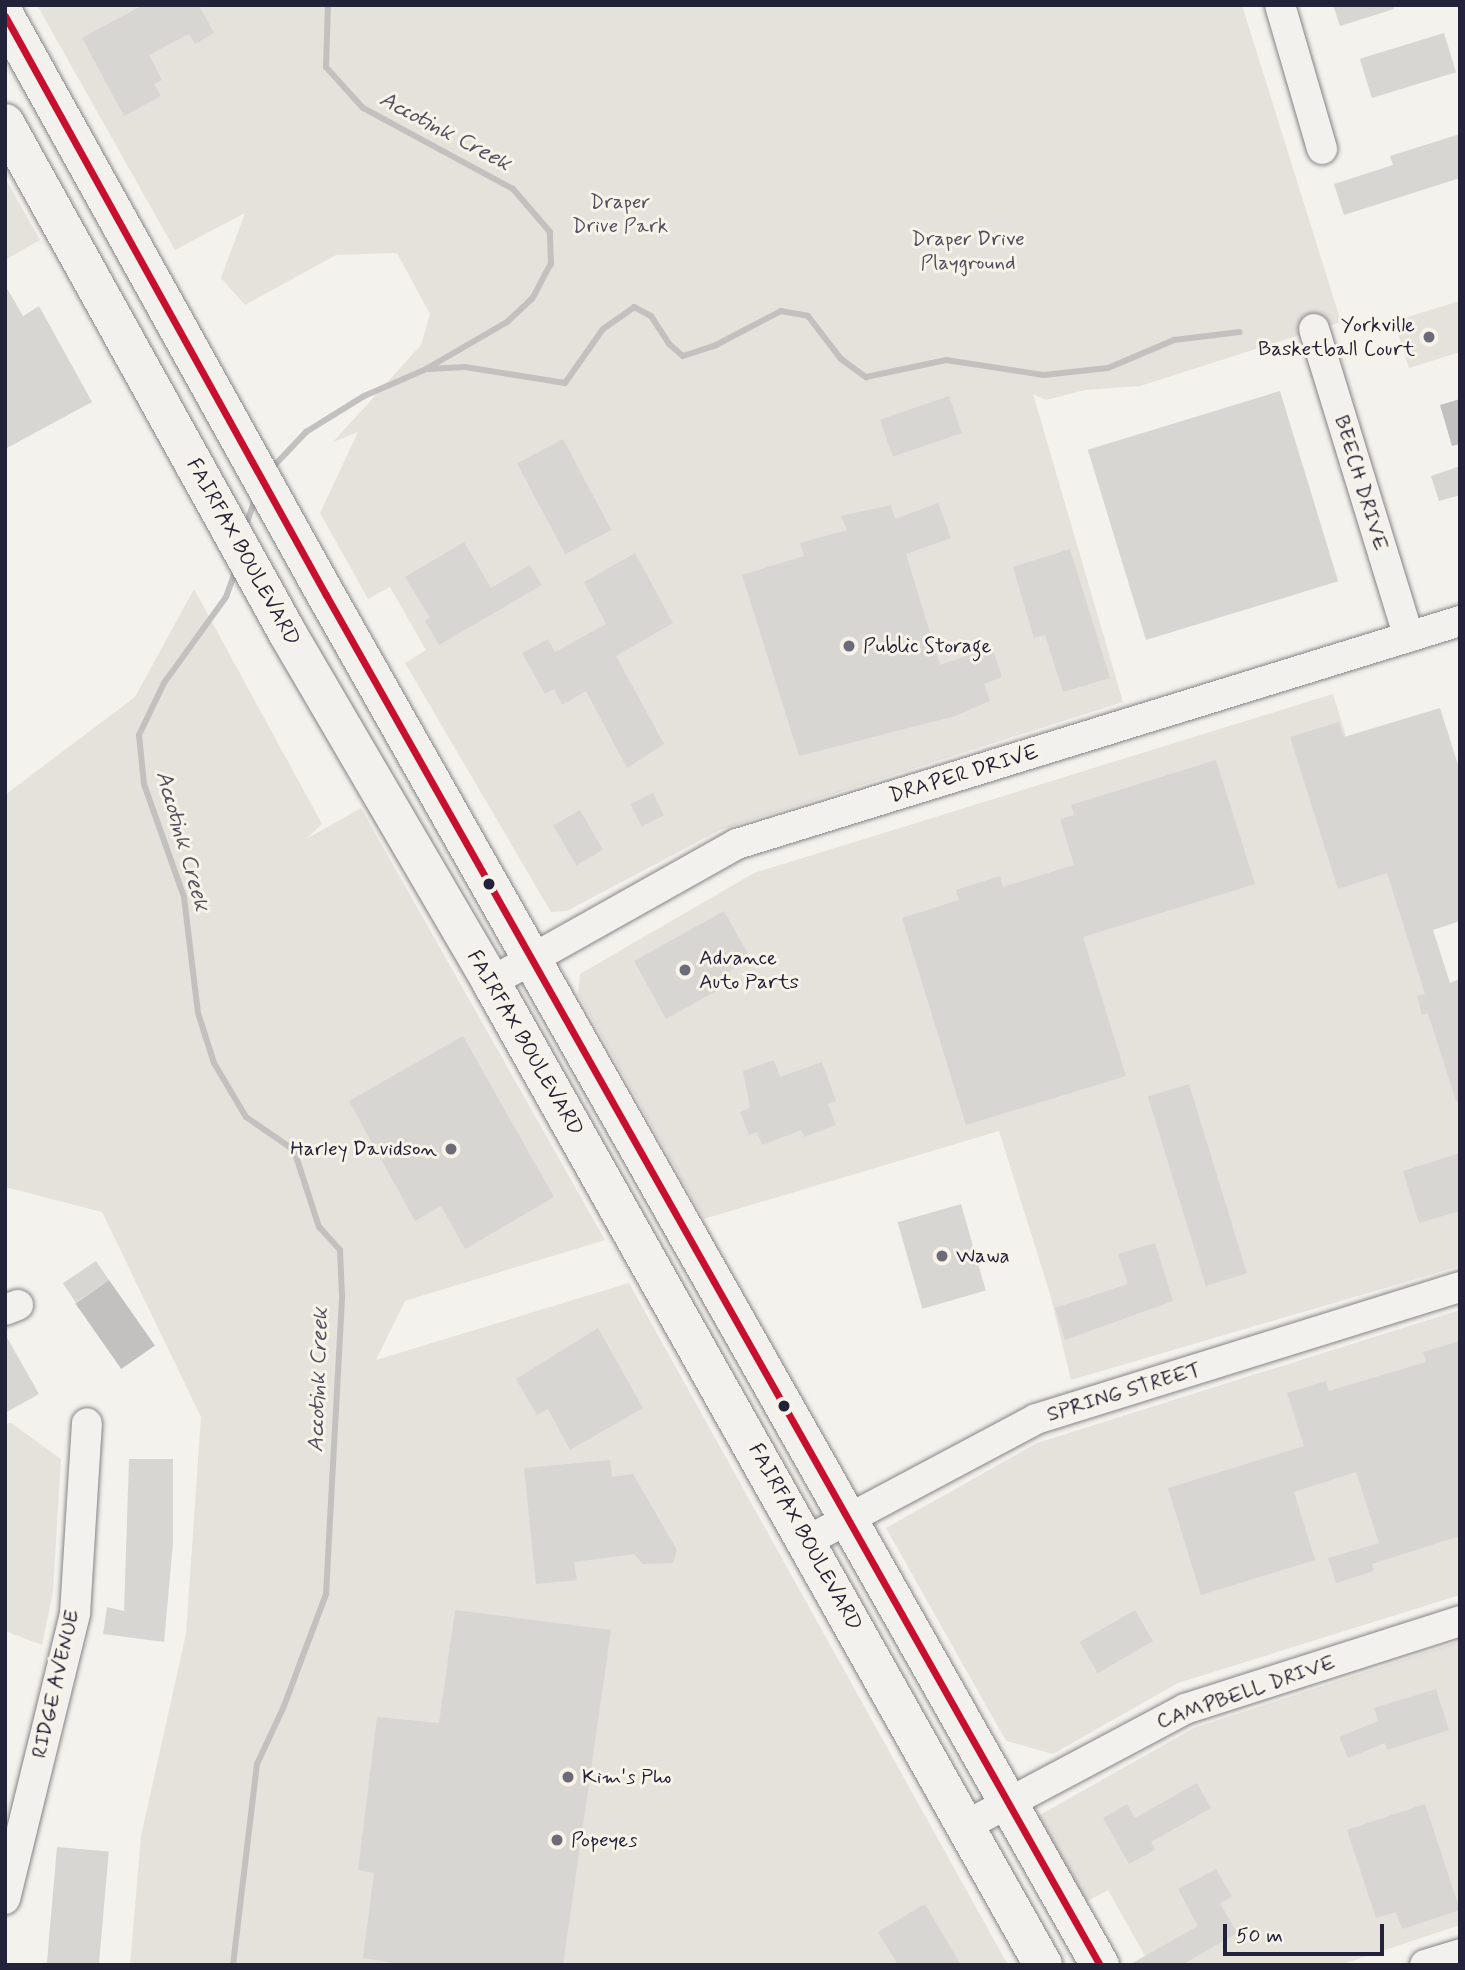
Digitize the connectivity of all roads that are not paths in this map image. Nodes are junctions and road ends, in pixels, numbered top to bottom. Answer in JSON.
{"nodes":[{"id":1,"x":1280,"y":5,"type":"edge"},
{"id":2,"x":5,"y":16,"type":"edge"},
{"id":3,"x":5,"y":123,"type":"edge"},
{"id":4,"x":1322,"y":149,"type":"dead end"},
{"id":5,"x":125,"y":231,"type":"junction"},
{"id":6,"x":81,"y":260,"type":"junction"},
{"id":7,"x":1314,"y":329,"type":"dead end"},
{"id":8,"x":213,"y":440,"type":"junction"},
{"id":9,"x":1460,"y":621,"type":"edge"},
{"id":10,"x":1409,"y":637,"type":"junction"},
{"id":11,"x":530,"y":959,"type":"junction"},
{"id":12,"x":491,"y":982,"type":"junction"},
{"id":13,"x":1460,"y":1287,"type":"edge"},
{"id":14,"x":87,"y":1423,"type":"dead end"},
{"id":15,"x":849,"y":1517,"type":"junction"},
{"id":16,"x":807,"y":1541,"type":"junction"},
{"id":17,"x":1460,"y":1621,"type":"edge"},
{"id":18,"x":1009,"y":1802,"type":"junction"},
{"id":19,"x":967,"y":1825,"type":"junction"},
{"id":20,"x":5,"y":1899,"type":"edge"},
{"id":21,"x":1460,"y":1954,"type":"edge"},
{"id":22,"x":1043,"y":1965,"type":"edge"},
{"id":23,"x":1100,"y":1965,"type":"edge"},
{"id":24,"x":1425,"y":1965,"type":"edge"}],
"edges":[{"from":1,"to":4,"type":"street"},
{"from":2,"to":5,"type":"main road","name":"FAIRFAX BOULEVARD"},
{"from":3,"to":6,"type":"main road"},
{"from":5,"to":6,"type":"main road"},
{"from":5,"to":8,"type":"main road","name":"FAIRFAX BOULEVARD"},
{"from":6,"to":8,"type":"main road"},
{"from":7,"to":10,"type":"street","name":"BEECH DRIVE"},
{"from":8,"to":11,"type":"main road"},
{"from":8,"to":12,"type":"main road","name":"FAIRFAX BOULEVARD"},
{"from":9,"to":10,"type":"street","name":"DRAPER DRIVE"},
{"from":10,"to":11,"type":"street","name":"DRAPER DRIVE"},
{"from":11,"to":12,"type":"street","name":"DRAPER DRIVE"},
{"from":11,"to":15,"type":"main road"},
{"from":12,"to":16,"type":"main road","name":"FAIRFAX BOULEVARD"},
{"from":13,"to":15,"type":"street","name":"SPRING STREET"},
{"from":14,"to":20,"type":"street","name":"RIDGE AVENUE"},
{"from":15,"to":16,"type":"street","name":"SPRING STREET"},
{"from":15,"to":18,"type":"main road"},
{"from":16,"to":19,"type":"main road","name":"FAIRFAX BOULEVARD"},
{"from":17,"to":18,"type":"street","name":"CAMPBELL DRIVE"},
{"from":18,"to":19,"type":"street","name":"CAMPBELL DRIVE"},
{"from":18,"to":23,"type":"main road"},
{"from":19,"to":22,"type":"main road","name":"FAIRFAX BOULEVARD"},
{"from":21,"to":24,"type":"street"}]}
